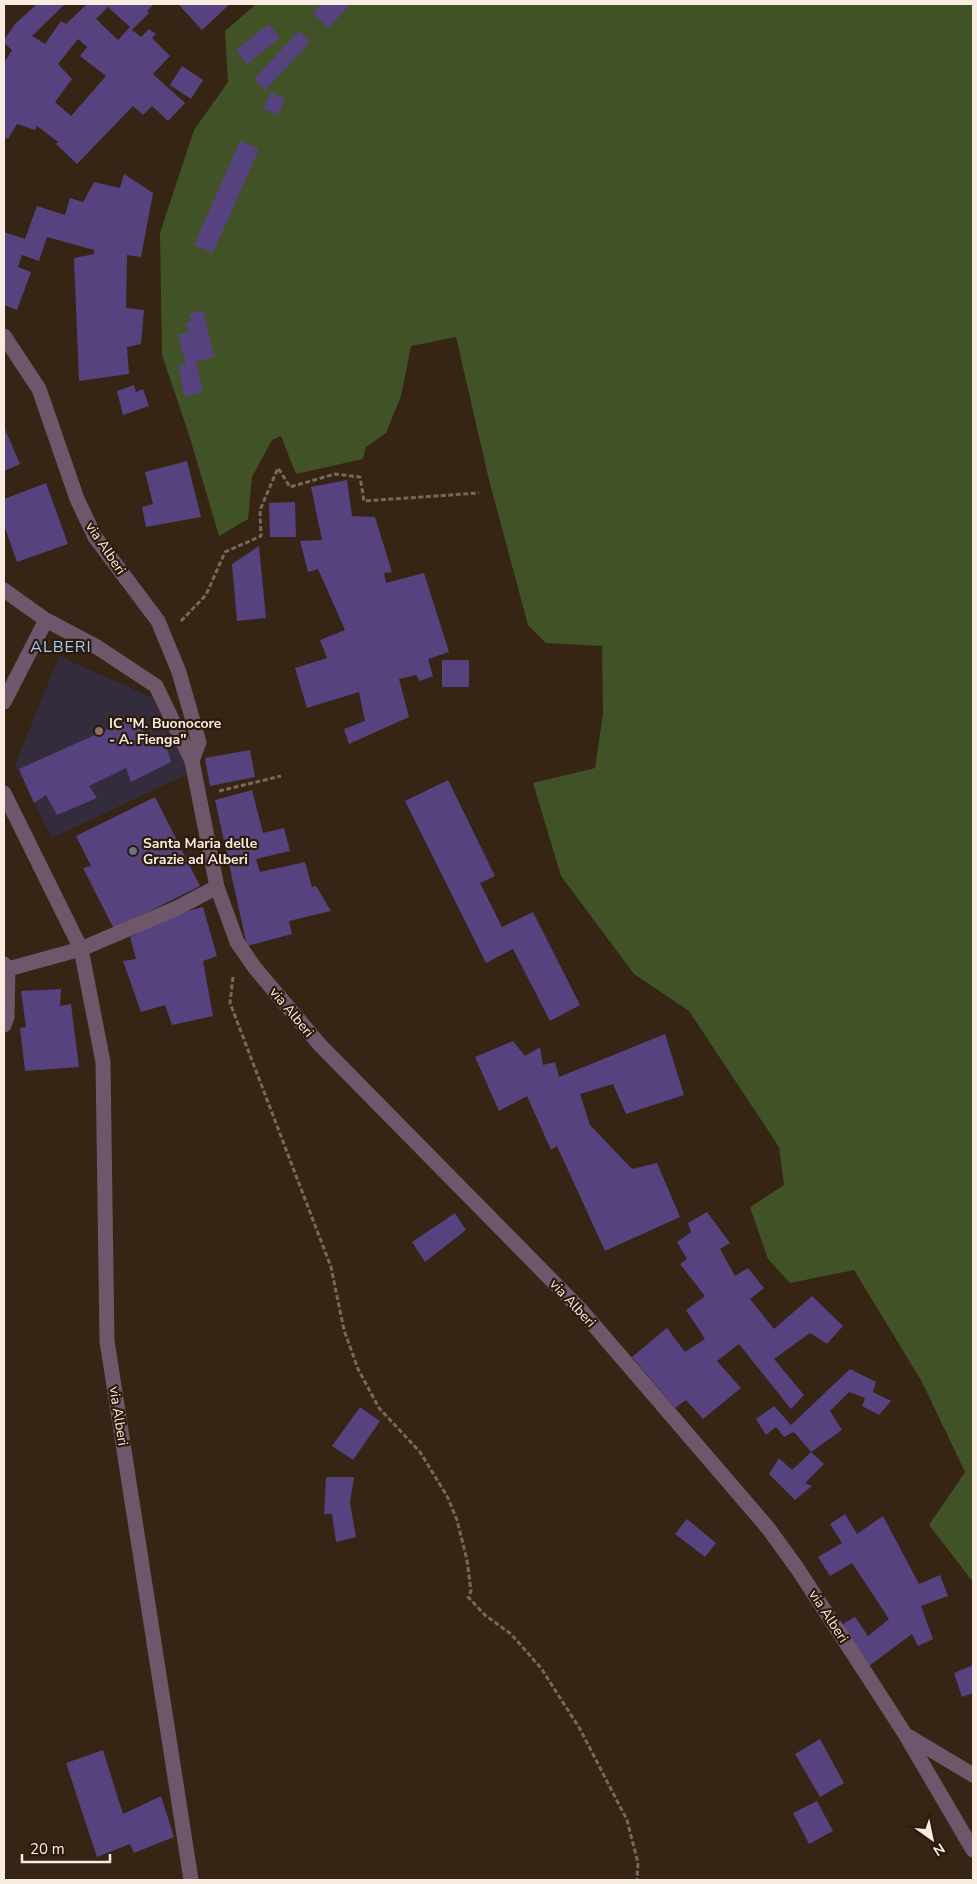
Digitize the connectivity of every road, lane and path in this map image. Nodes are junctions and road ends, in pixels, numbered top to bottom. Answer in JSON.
{"nodes":[{"id":1,"x":4,"y":336,"type":"edge"},
{"id":2,"x":479,"y":492,"type":"dead end"},
{"id":3,"x":4,"y":590,"type":"edge"},
{"id":4,"x":46,"y":620,"type":"junction"},
{"id":5,"x":165,"y":637,"type":"junction"},
{"id":6,"x":4,"y":702,"type":"edge"},
{"id":7,"x":192,"y":762,"type":"junction"},
{"id":8,"x":281,"y":776,"type":"dead end"},
{"id":9,"x":4,"y":793,"type":"edge"},
{"id":10,"x":199,"y":795,"type":"junction"},
{"id":11,"x":217,"y":887,"type":"junction"},
{"id":12,"x":237,"y":942,"type":"junction"},
{"id":13,"x":82,"y":949,"type":"junction"},
{"id":14,"x":6,"y":966,"type":"edge"},
{"id":15,"x":4,"y":1024,"type":"edge"},
{"id":16,"x":905,"y":1734,"type":"junction"},
{"id":17,"x":973,"y":1775,"type":"edge"},
{"id":18,"x":973,"y":1850,"type":"edge"},
{"id":19,"x":191,"y":1880,"type":"edge"},
{"id":20,"x":636,"y":1880,"type":"edge"}],
"edges":[{"from":1,"to":5,"type":"street","name":"via Alberi"},
{"from":2,"to":5,"type":"path"},
{"from":3,"to":4,"type":"street","name":"via Alberi"},
{"from":4,"to":6,"type":"street"},
{"from":4,"to":7,"type":"street","name":"via Alberi"},
{"from":5,"to":7,"type":"street","name":"via Alberi"},
{"from":7,"to":10,"type":"street","name":"via Alberi"},
{"from":8,"to":10,"type":"path"},
{"from":9,"to":13,"type":"street","name":"via Alberi"},
{"from":10,"to":11,"type":"street","name":"via Alberi"},
{"from":11,"to":12,"type":"street","name":"via Alberi"},
{"from":11,"to":13,"type":"street"},
{"from":12,"to":16,"type":"street","name":"via Alberi"},
{"from":12,"to":20,"type":"path"},
{"from":13,"to":14,"type":"street"},
{"from":13,"to":19,"type":"street","name":"via Alberi"},
{"from":14,"to":15,"type":"street"},
{"from":16,"to":17,"type":"street"},
{"from":16,"to":18,"type":"street","name":"via Alberi"}]}
